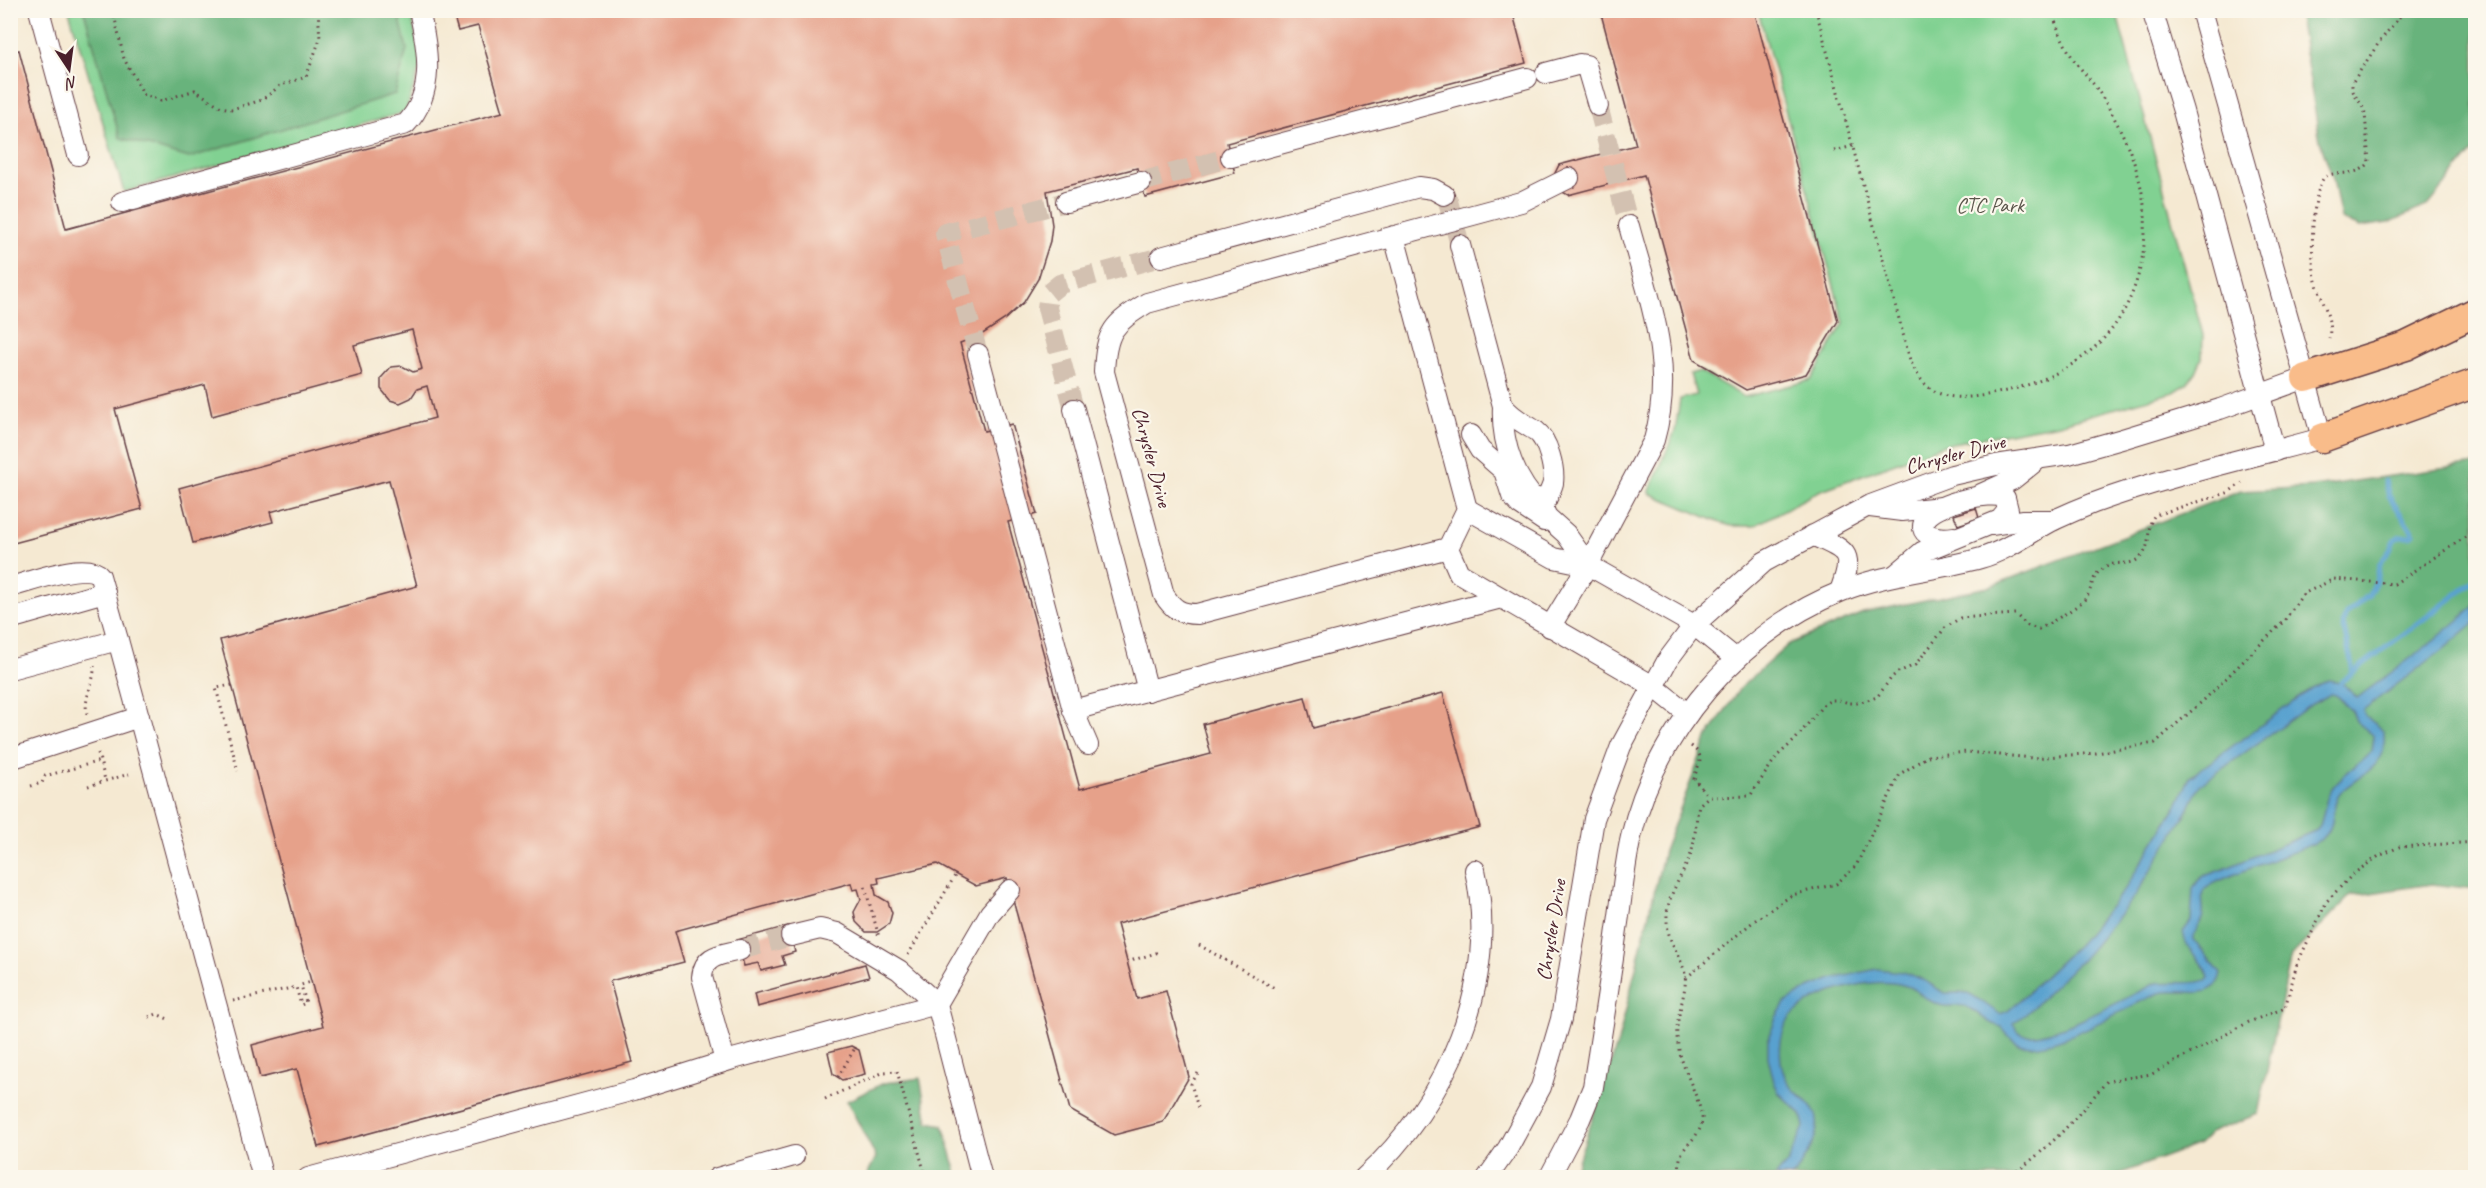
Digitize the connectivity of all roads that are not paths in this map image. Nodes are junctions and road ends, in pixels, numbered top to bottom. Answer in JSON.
{"nodes":[{"id":1,"x":39,"y":10,"type":"edge"},
{"id":2,"x":419,"y":10,"type":"edge"},
{"id":3,"x":2152,"y":10,"type":"edge"},
{"id":4,"x":2201,"y":10,"type":"edge"},
{"id":5,"x":1546,"y":73,"type":"dead end"},
{"id":6,"x":1527,"y":78,"type":"dead end"},
{"id":7,"x":1598,"y":106,"type":"tunnel mouth"},
{"id":8,"x":78,"y":154,"type":"dead end"},
{"id":9,"x":1231,"y":157,"type":"tunnel mouth"},
{"id":10,"x":1569,"y":178,"type":"dead end"},
{"id":11,"x":1141,"y":182,"type":"tunnel mouth"},
{"id":12,"x":1444,"y":195,"type":"dead end"},
{"id":13,"x":122,"y":201,"type":"dead end"},
{"id":14,"x":1066,"y":202,"type":"tunnel mouth"},
{"id":15,"x":1629,"y":226,"type":"tunnel mouth"},
{"id":16,"x":1394,"y":236,"type":"junction"},
{"id":17,"x":1460,"y":245,"type":"tunnel mouth"},
{"id":18,"x":1161,"y":257,"type":"tunnel mouth"},
{"id":19,"x":2475,"y":312,"type":"edge"},
{"id":20,"x":978,"y":354,"type":"tunnel mouth"},
{"id":21,"x":2306,"y":378,"type":"junction"},
{"id":22,"x":2475,"y":383,"type":"edge"},
{"id":23,"x":2259,"y":395,"type":"junction"},
{"id":24,"x":2475,"y":404,"type":"edge"},
{"id":25,"x":1074,"y":409,"type":"tunnel mouth"},
{"id":26,"x":1515,"y":417,"type":"junction"},
{"id":27,"x":1471,"y":435,"type":"dead end"},
{"id":28,"x":2322,"y":438,"type":"junction"},
{"id":29,"x":2275,"y":451,"type":"junction"},
{"id":30,"x":2037,"y":460,"type":"junction"},
{"id":31,"x":1980,"y":495,"type":"junction"},
{"id":32,"x":1868,"y":506,"type":"junction"},
{"id":33,"x":1945,"y":507,"type":"junction"},
{"id":34,"x":1543,"y":509,"type":"junction"},
{"id":35,"x":1467,"y":510,"type":"junction"},
{"id":36,"x":2054,"y":520,"type":"junction"},
{"id":37,"x":1989,"y":525,"type":"junction"},
{"id":38,"x":1555,"y":526,"type":"junction"},
{"id":39,"x":1812,"y":535,"type":"junction"},
{"id":40,"x":1954,"y":537,"type":"junction"},
{"id":41,"x":1449,"y":548,"type":"junction"},
{"id":42,"x":1587,"y":565,"type":"junction"},
{"id":43,"x":1894,"y":575,"type":"junction"},
{"id":44,"x":10,"y":587,"type":"edge"},
{"id":45,"x":1840,"y":591,"type":"junction"},
{"id":46,"x":105,"y":592,"type":"junction"},
{"id":47,"x":1501,"y":598,"type":"junction"},
{"id":48,"x":10,"y":619,"type":"edge"},
{"id":49,"x":1694,"y":626,"type":"junction"},
{"id":50,"x":1550,"y":627,"type":"junction"},
{"id":51,"x":118,"y":640,"type":"junction"},
{"id":52,"x":1736,"y":659,"type":"junction"},
{"id":53,"x":10,"y":669,"type":"edge"},
{"id":54,"x":1653,"y":686,"type":"junction"},
{"id":55,"x":1148,"y":691,"type":"junction"},
{"id":56,"x":1073,"y":710,"type":"junction"},
{"id":57,"x":1688,"y":714,"type":"junction"},
{"id":58,"x":139,"y":717,"type":"junction"},
{"id":59,"x":1088,"y":744,"type":"dead end"},
{"id":60,"x":10,"y":759,"type":"edge"},
{"id":61,"x":1475,"y":870,"type":"dead end"},
{"id":62,"x":1010,"y":890,"type":"dead end"},
{"id":63,"x":790,"y":936,"type":"tunnel mouth"},
{"id":64,"x":740,"y":950,"type":"tunnel mouth"},
{"id":65,"x":937,"y":1004,"type":"junction"},
{"id":66,"x":725,"y":1061,"type":"junction"},
{"id":67,"x":794,"y":1156,"type":"dead end"},
{"id":68,"x":262,"y":1178,"type":"edge"},
{"id":69,"x":308,"y":1178,"type":"edge"},
{"id":70,"x":717,"y":1178,"type":"edge"},
{"id":71,"x":982,"y":1178,"type":"edge"},
{"id":72,"x":1364,"y":1178,"type":"edge"},
{"id":73,"x":1487,"y":1178,"type":"edge"},
{"id":74,"x":1549,"y":1178,"type":"edge"}],
"edges":[{"from":1,"to":8,"type":"street"},
{"from":2,"to":13,"type":"street"},
{"from":3,"to":23,"type":"street"},
{"from":4,"to":21,"type":"street"},
{"from":5,"to":7,"type":"street"},
{"from":6,"to":9,"type":"street"},
{"from":10,"to":16,"type":"street","name":"Chrysler Drive"},
{"from":11,"to":14,"type":"street"},
{"from":12,"to":18,"type":"street"},
{"from":15,"to":42,"type":"street"},
{"from":16,"to":35,"type":"street"},
{"from":16,"to":41,"type":"street","name":"Chrysler Drive"},
{"from":17,"to":26,"type":"street"},
{"from":19,"to":21,"type":"highway"},
{"from":20,"to":56,"type":"street"},
{"from":21,"to":23,"type":"street","name":"Chrysler Drive"},
{"from":21,"to":28,"type":"street"},
{"from":22,"to":28,"type":"highway"},
{"from":23,"to":29,"type":"street"},
{"from":23,"to":30,"type":"street","name":"Chrysler Drive"},
{"from":24,"to":28,"type":"highway"},
{"from":25,"to":55,"type":"street"},
{"from":26,"to":34,"type":"street"},
{"from":26,"to":34,"type":"street"},
{"from":27,"to":38,"type":"street"},
{"from":28,"to":29,"type":"street"},
{"from":29,"to":36,"type":"street"},
{"from":30,"to":31,"type":"street"},
{"from":30,"to":32,"type":"street","name":"Chrysler Drive"},
{"from":31,"to":33,"type":"street"},
{"from":31,"to":37,"type":"street"},
{"from":32,"to":33,"type":"street"},
{"from":32,"to":39,"type":"street","name":"Chrysler Drive"},
{"from":33,"to":40,"type":"street"},
{"from":34,"to":38,"type":"street"},
{"from":35,"to":41,"type":"street"},
{"from":35,"to":42,"type":"street"},
{"from":36,"to":37,"type":"street"},
{"from":36,"to":43,"type":"street"},
{"from":37,"to":40,"type":"street"},
{"from":38,"to":42,"type":"street"},
{"from":39,"to":45,"type":"street"},
{"from":39,"to":49,"type":"street","name":"Chrysler Drive"},
{"from":40,"to":43,"type":"street"},
{"from":41,"to":47,"type":"street"},
{"from":42,"to":49,"type":"street"},
{"from":42,"to":50,"type":"street"},
{"from":43,"to":45,"type":"street"},
{"from":44,"to":46,"type":"street"},
{"from":45,"to":52,"type":"street"},
{"from":46,"to":48,"type":"street"},
{"from":46,"to":51,"type":"street"},
{"from":47,"to":50,"type":"street"},
{"from":47,"to":55,"type":"street"},
{"from":49,"to":52,"type":"street"},
{"from":49,"to":54,"type":"street","name":"Chrysler Drive"},
{"from":50,"to":54,"type":"street"},
{"from":51,"to":53,"type":"street"},
{"from":51,"to":58,"type":"street"},
{"from":52,"to":57,"type":"street"},
{"from":54,"to":57,"type":"street"},
{"from":54,"to":73,"type":"street","name":"Chrysler Drive"},
{"from":55,"to":56,"type":"street"},
{"from":56,"to":59,"type":"street"},
{"from":57,"to":74,"type":"street"},
{"from":58,"to":60,"type":"street"},
{"from":58,"to":68,"type":"street"},
{"from":61,"to":72,"type":"street"},
{"from":62,"to":65,"type":"street"},
{"from":63,"to":65,"type":"street"},
{"from":64,"to":66,"type":"street"},
{"from":65,"to":66,"type":"street"},
{"from":65,"to":71,"type":"street"},
{"from":66,"to":69,"type":"street"},
{"from":67,"to":70,"type":"street"}]}
